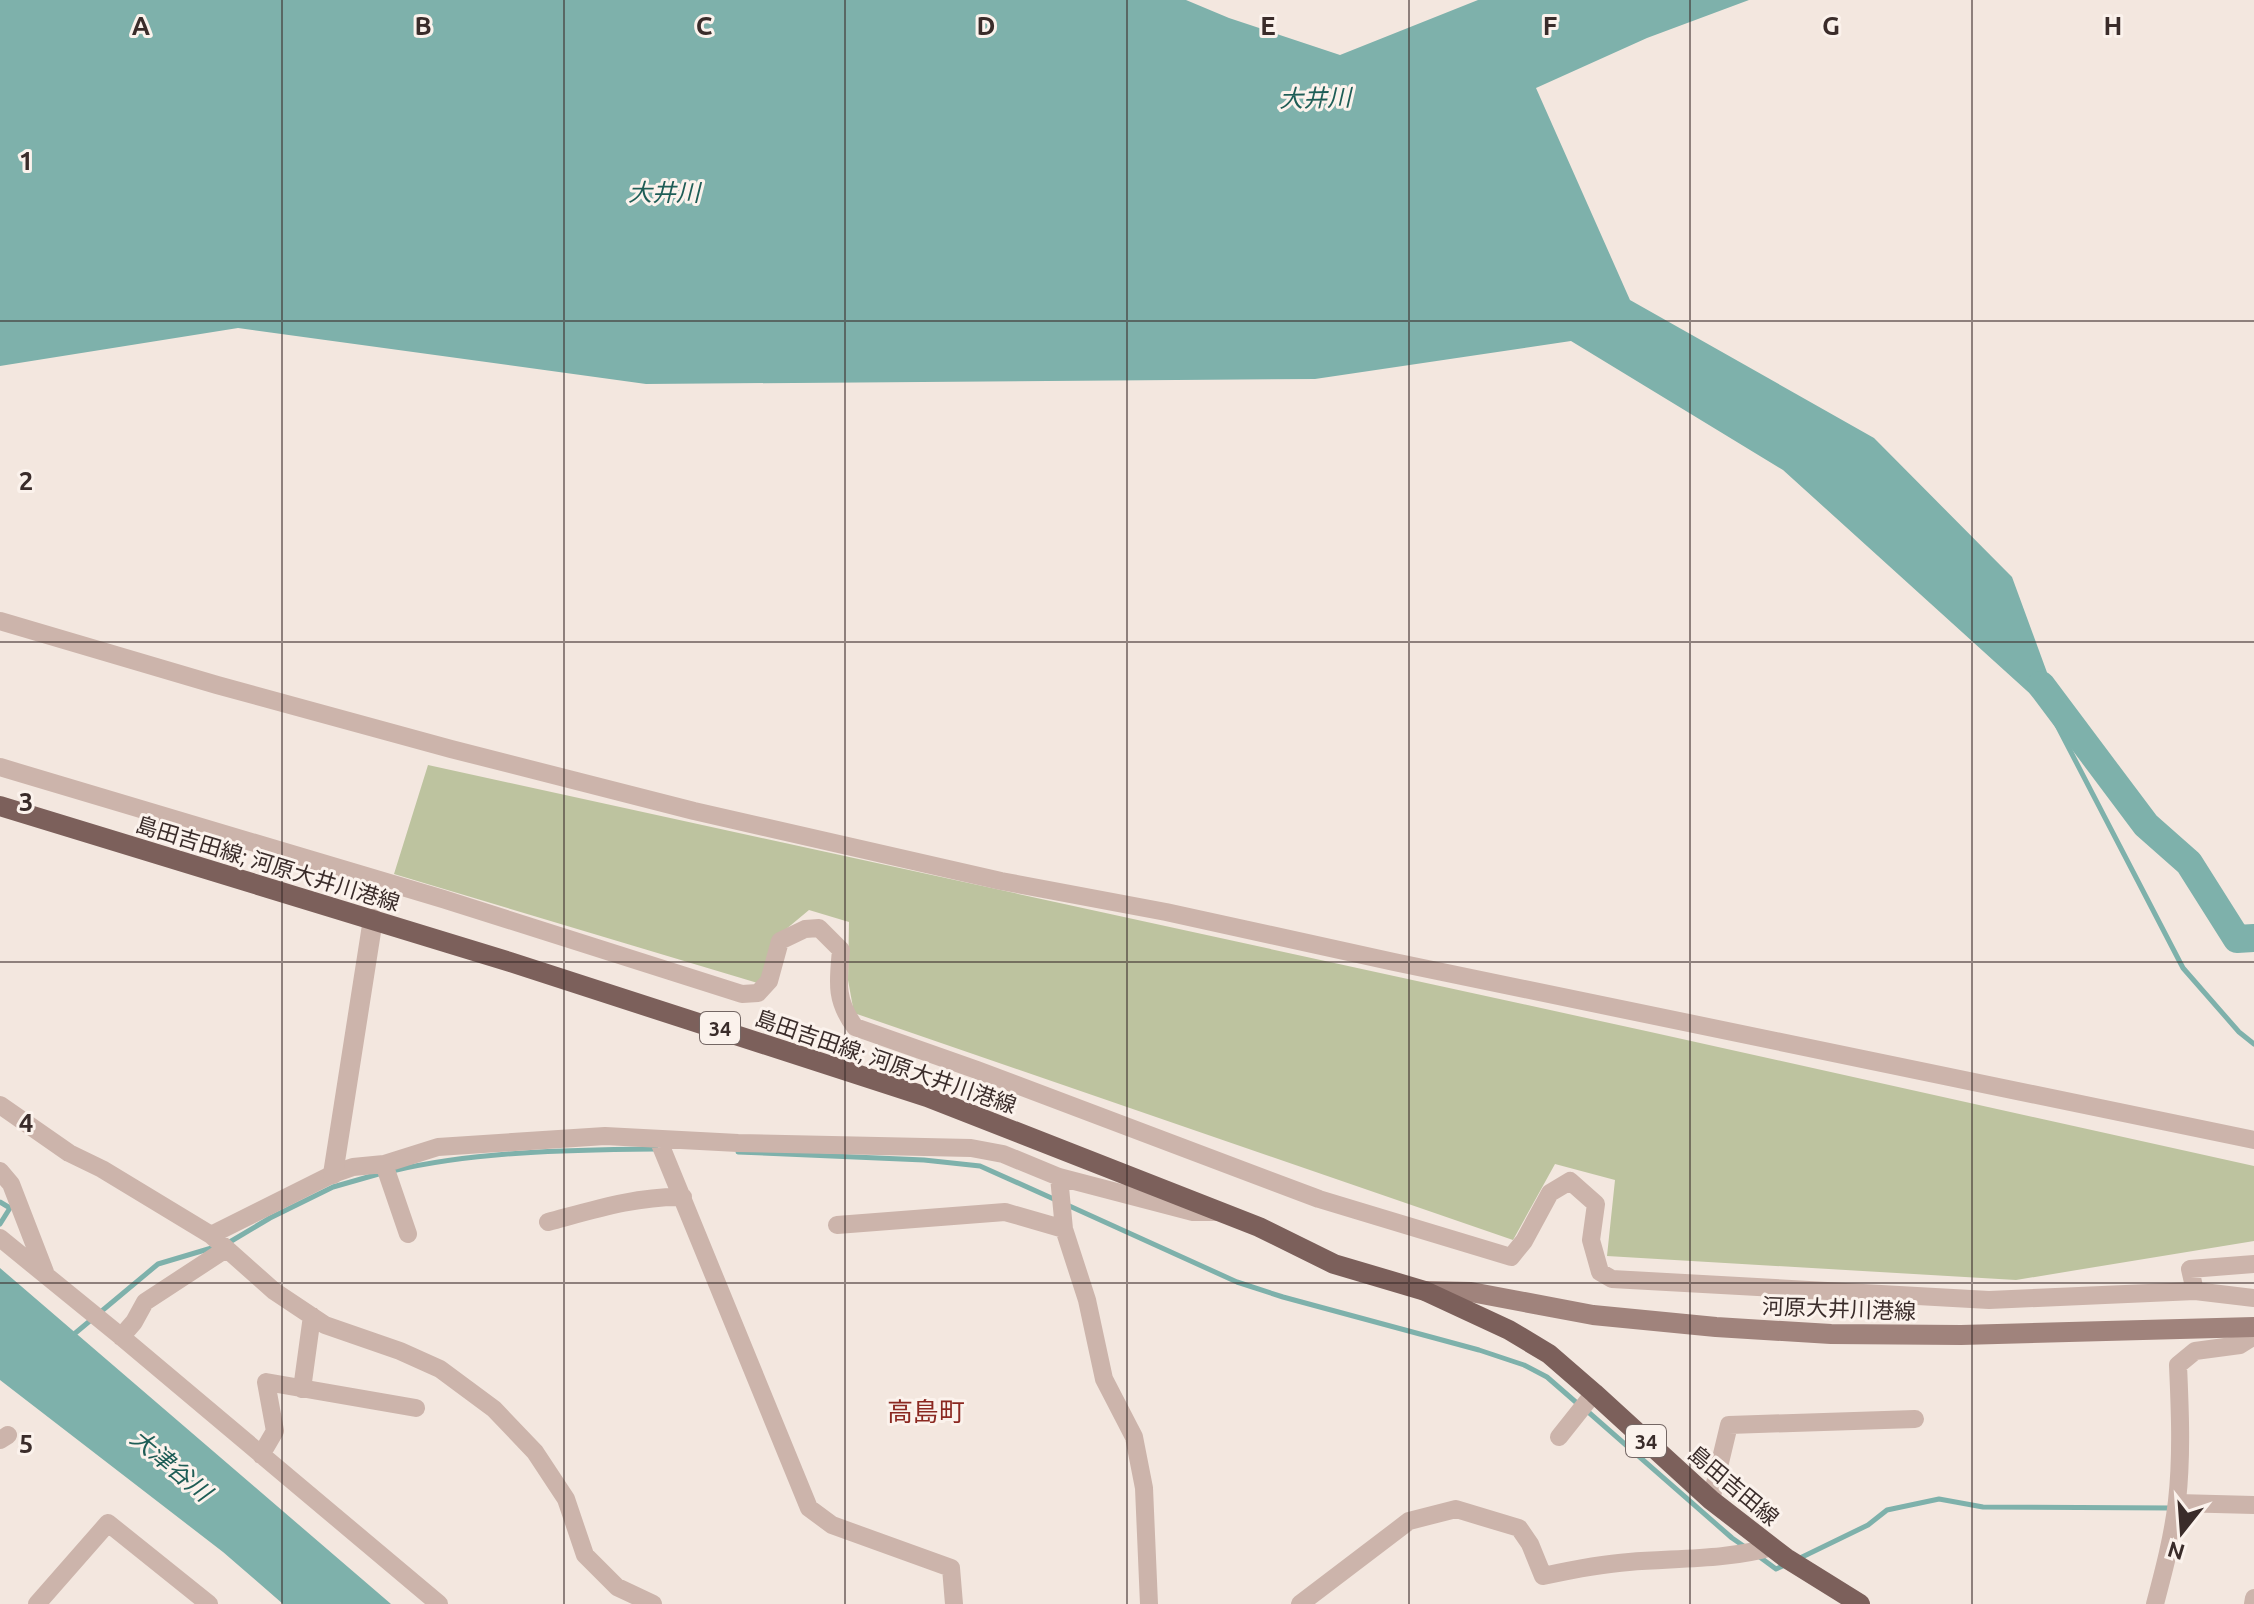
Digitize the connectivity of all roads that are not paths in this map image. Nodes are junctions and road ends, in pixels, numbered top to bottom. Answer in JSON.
{"nodes":[{"id":1,"x":0,"y":621,"type":"edge"},
{"id":2,"x":0,"y":767,"type":"edge"},
{"id":3,"x":0,"y":806,"type":"edge"},
{"id":4,"x":373,"y":919,"type":"junction"},
{"id":5,"x":0,"y":1105,"type":"edge"},
{"id":6,"x":658,"y":1139,"type":"junction"},
{"id":7,"x":2254,"y":1140,"type":"edge"},
{"id":8,"x":384,"y":1164,"type":"junction"},
{"id":9,"x":0,"y":1171,"type":"edge"},
{"id":10,"x":333,"y":1174,"type":"junction"},
{"id":11,"x":1059,"y":1177,"type":"junction"},
{"id":12,"x":683,"y":1197,"type":"junction"},
{"id":13,"x":1219,"y":1212,"type":"junction"},
{"id":14,"x":548,"y":1222,"type":"dead end"},
{"id":15,"x":837,"y":1225,"type":"dead end"},
{"id":16,"x":1064,"y":1229,"type":"junction"},
{"id":17,"x":408,"y":1234,"type":"dead end"},
{"id":18,"x":211,"y":1235,"type":"junction"},
{"id":19,"x":0,"y":1238,"type":"edge"},
{"id":20,"x":226,"y":1249,"type":"junction"},
{"id":21,"x":2254,"y":1264,"type":"edge"},
{"id":22,"x":46,"y":1275,"type":"junction"},
{"id":23,"x":1425,"y":1291,"type":"junction"},
{"id":24,"x":2195,"y":1291,"type":"junction"},
{"id":25,"x":2254,"y":1298,"type":"edge"},
{"id":26,"x":312,"y":1316,"type":"junction"},
{"id":27,"x":2254,"y":1327,"type":"edge"},
{"id":28,"x":2254,"y":1336,"type":"edge"},
{"id":29,"x":121,"y":1337,"type":"junction"},
{"id":30,"x":2254,"y":1350,"type":"edge"},
{"id":31,"x":2195,"y":1351,"type":"junction"},
{"id":32,"x":302,"y":1389,"type":"junction"},
{"id":33,"x":1594,"y":1393,"type":"junction"},
{"id":34,"x":416,"y":1408,"type":"dead end"},
{"id":35,"x":1915,"y":1419,"type":"dead end"},
{"id":36,"x":1559,"y":1437,"type":"dead end"},
{"id":37,"x":261,"y":1455,"type":"junction"},
{"id":38,"x":1711,"y":1500,"type":"junction"},
{"id":39,"x":2177,"y":1503,"type":"junction"},
{"id":40,"x":2254,"y":1505,"type":"edge"},
{"id":41,"x":1772,"y":1547,"type":"junction"},
{"id":42,"x":2254,"y":1598,"type":"edge"},
{"id":43,"x":37,"y":1604,"type":"edge"},
{"id":44,"x":209,"y":1604,"type":"edge"},
{"id":45,"x":439,"y":1604,"type":"edge"},
{"id":46,"x":653,"y":1604,"type":"edge"},
{"id":47,"x":954,"y":1604,"type":"edge"},
{"id":48,"x":1149,"y":1604,"type":"edge"},
{"id":49,"x":1300,"y":1604,"type":"edge"},
{"id":50,"x":1860,"y":1604,"type":"edge"},
{"id":51,"x":2155,"y":1604,"type":"edge"},
{"id":52,"x":2253,"y":1604,"type":"edge"}],
"edges":[{"from":1,"to":7,"type":"street"},
{"from":2,"to":24,"type":"street"},
{"from":3,"to":4,"type":"main road","name":"島田吉田線; 河原大井川港線","number":"34"},
{"from":4,"to":10,"type":"street"},
{"from":4,"to":13,"type":"main road","name":"島田吉田線; 河原大井川港線","number":"34"},
{"from":5,"to":18,"type":"street"},
{"from":6,"to":8,"type":"street"},
{"from":6,"to":11,"type":"street"},
{"from":6,"to":12,"type":"street"},
{"from":8,"to":10,"type":"street"},
{"from":8,"to":17,"type":"street"},
{"from":9,"to":22,"type":"street"},
{"from":10,"to":18,"type":"street"},
{"from":11,"to":13,"type":"street"},
{"from":11,"to":16,"type":"street"},
{"from":12,"to":14,"type":"street"},
{"from":12,"to":47,"type":"street"},
{"from":13,"to":23,"type":"main road","name":"島田吉田線; 河原大井川港線","number":"34"},
{"from":15,"to":16,"type":"street"},
{"from":16,"to":48,"type":"street"},
{"from":18,"to":20,"type":"street"},
{"from":19,"to":22,"type":"street"},
{"from":20,"to":26,"type":"street"},
{"from":20,"to":29,"type":"street"},
{"from":21,"to":24,"type":"street"},
{"from":22,"to":29,"type":"street"},
{"from":23,"to":27,"type":"main road","name":"河原大井川港線"},
{"from":23,"to":33,"type":"main road","name":"島田吉田線","number":"34"},
{"from":24,"to":25,"type":"street"},
{"from":26,"to":32,"type":"street"},
{"from":26,"to":46,"type":"street"},
{"from":28,"to":31,"type":"street"},
{"from":29,"to":37,"type":"street"},
{"from":30,"to":31,"type":"street"},
{"from":31,"to":39,"type":"street"},
{"from":32,"to":34,"type":"street"},
{"from":32,"to":37,"type":"street"},
{"from":33,"to":36,"type":"street"},
{"from":33,"to":38,"type":"main road","name":"島田吉田線","number":"34"},
{"from":35,"to":38,"type":"street"},
{"from":37,"to":45,"type":"street"},
{"from":38,"to":41,"type":"main road","name":"島田吉田線","number":"34"},
{"from":39,"to":40,"type":"street"},
{"from":39,"to":51,"type":"street"},
{"from":41,"to":49,"type":"street"},
{"from":41,"to":50,"type":"main road","name":"島田吉田線","number":"34"},
{"from":42,"to":52,"type":"street"},
{"from":43,"to":44,"type":"street"}]}
